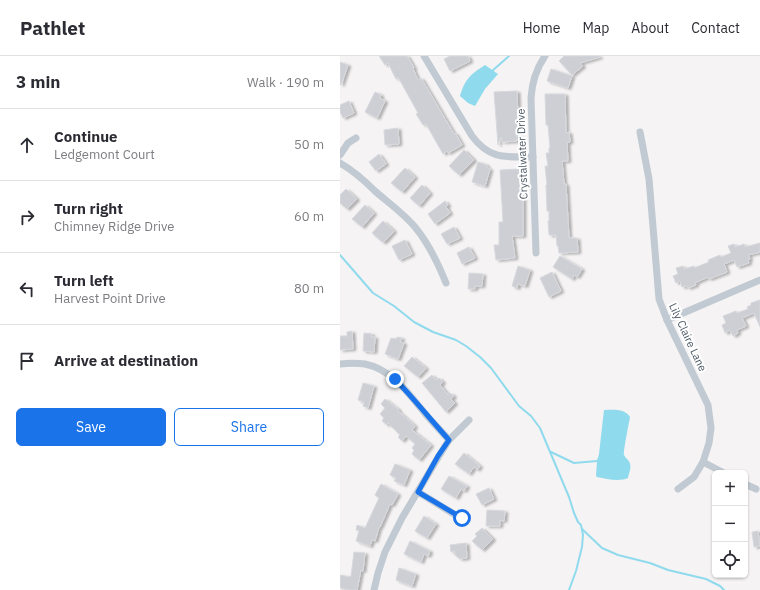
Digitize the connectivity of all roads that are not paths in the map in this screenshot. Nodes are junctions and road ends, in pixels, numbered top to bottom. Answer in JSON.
{"nodes":[{"id":1,"x":424,"y":56,"type":"edge"},
{"id":2,"x":545,"y":56,"type":"edge"},
{"id":3,"x":640,"y":132,"type":"dead end"},
{"id":4,"x":356,"y":138,"type":"dead end"},
{"id":5,"x":340,"y":155,"type":"edge"},
{"id":6,"x":533,"y":157,"type":"junction"},
{"id":7,"x":340,"y":163,"type":"edge"},
{"id":8,"x":536,"y":253,"type":"dead end"},
{"id":9,"x":760,"y":280,"type":"edge"},
{"id":10,"x":446,"y":283,"type":"dead end"},
{"id":11,"x":667,"y":320,"type":"junction"},
{"id":12,"x":340,"y":364,"type":"edge"},
{"id":13,"x":470,"y":420,"type":"dead end"},
{"id":14,"x":449,"y":440,"type":"junction"},
{"id":15,"x":703,"y":462,"type":"junction"},
{"id":16,"x":718,"y":470,"type":"edge"},
{"id":17,"x":748,"y":485,"type":"edge"},
{"id":18,"x":756,"y":489,"type":"dead end"},
{"id":19,"x":678,"y":490,"type":"dead end"},
{"id":20,"x":418,"y":492,"type":"junction"},
{"id":21,"x":462,"y":518,"type":"dead end"},
{"id":22,"x":374,"y":590,"type":"edge"}],
"edges":[{"from":1,"to":6,"type":"street"},
{"from":2,"to":6,"type":"street","name":"Crystalwater Drive"},
{"from":3,"to":11,"type":"street","name":"Lily Claire Lane"},
{"from":4,"to":5,"type":"street"},
{"from":6,"to":8,"type":"street","name":"Crystalwater Drive"},
{"from":7,"to":10,"type":"street"},
{"from":9,"to":11,"type":"street"},
{"from":11,"to":15,"type":"street","name":"Lily Claire Lane"},
{"from":12,"to":14,"type":"street"},
{"from":13,"to":14,"type":"street"},
{"from":14,"to":20,"type":"street"},
{"from":15,"to":16,"type":"street"},
{"from":15,"to":19,"type":"street","name":"Lily Claire Lane"},
{"from":17,"to":18,"type":"street"},
{"from":20,"to":21,"type":"street"},
{"from":20,"to":22,"type":"street"}]}
